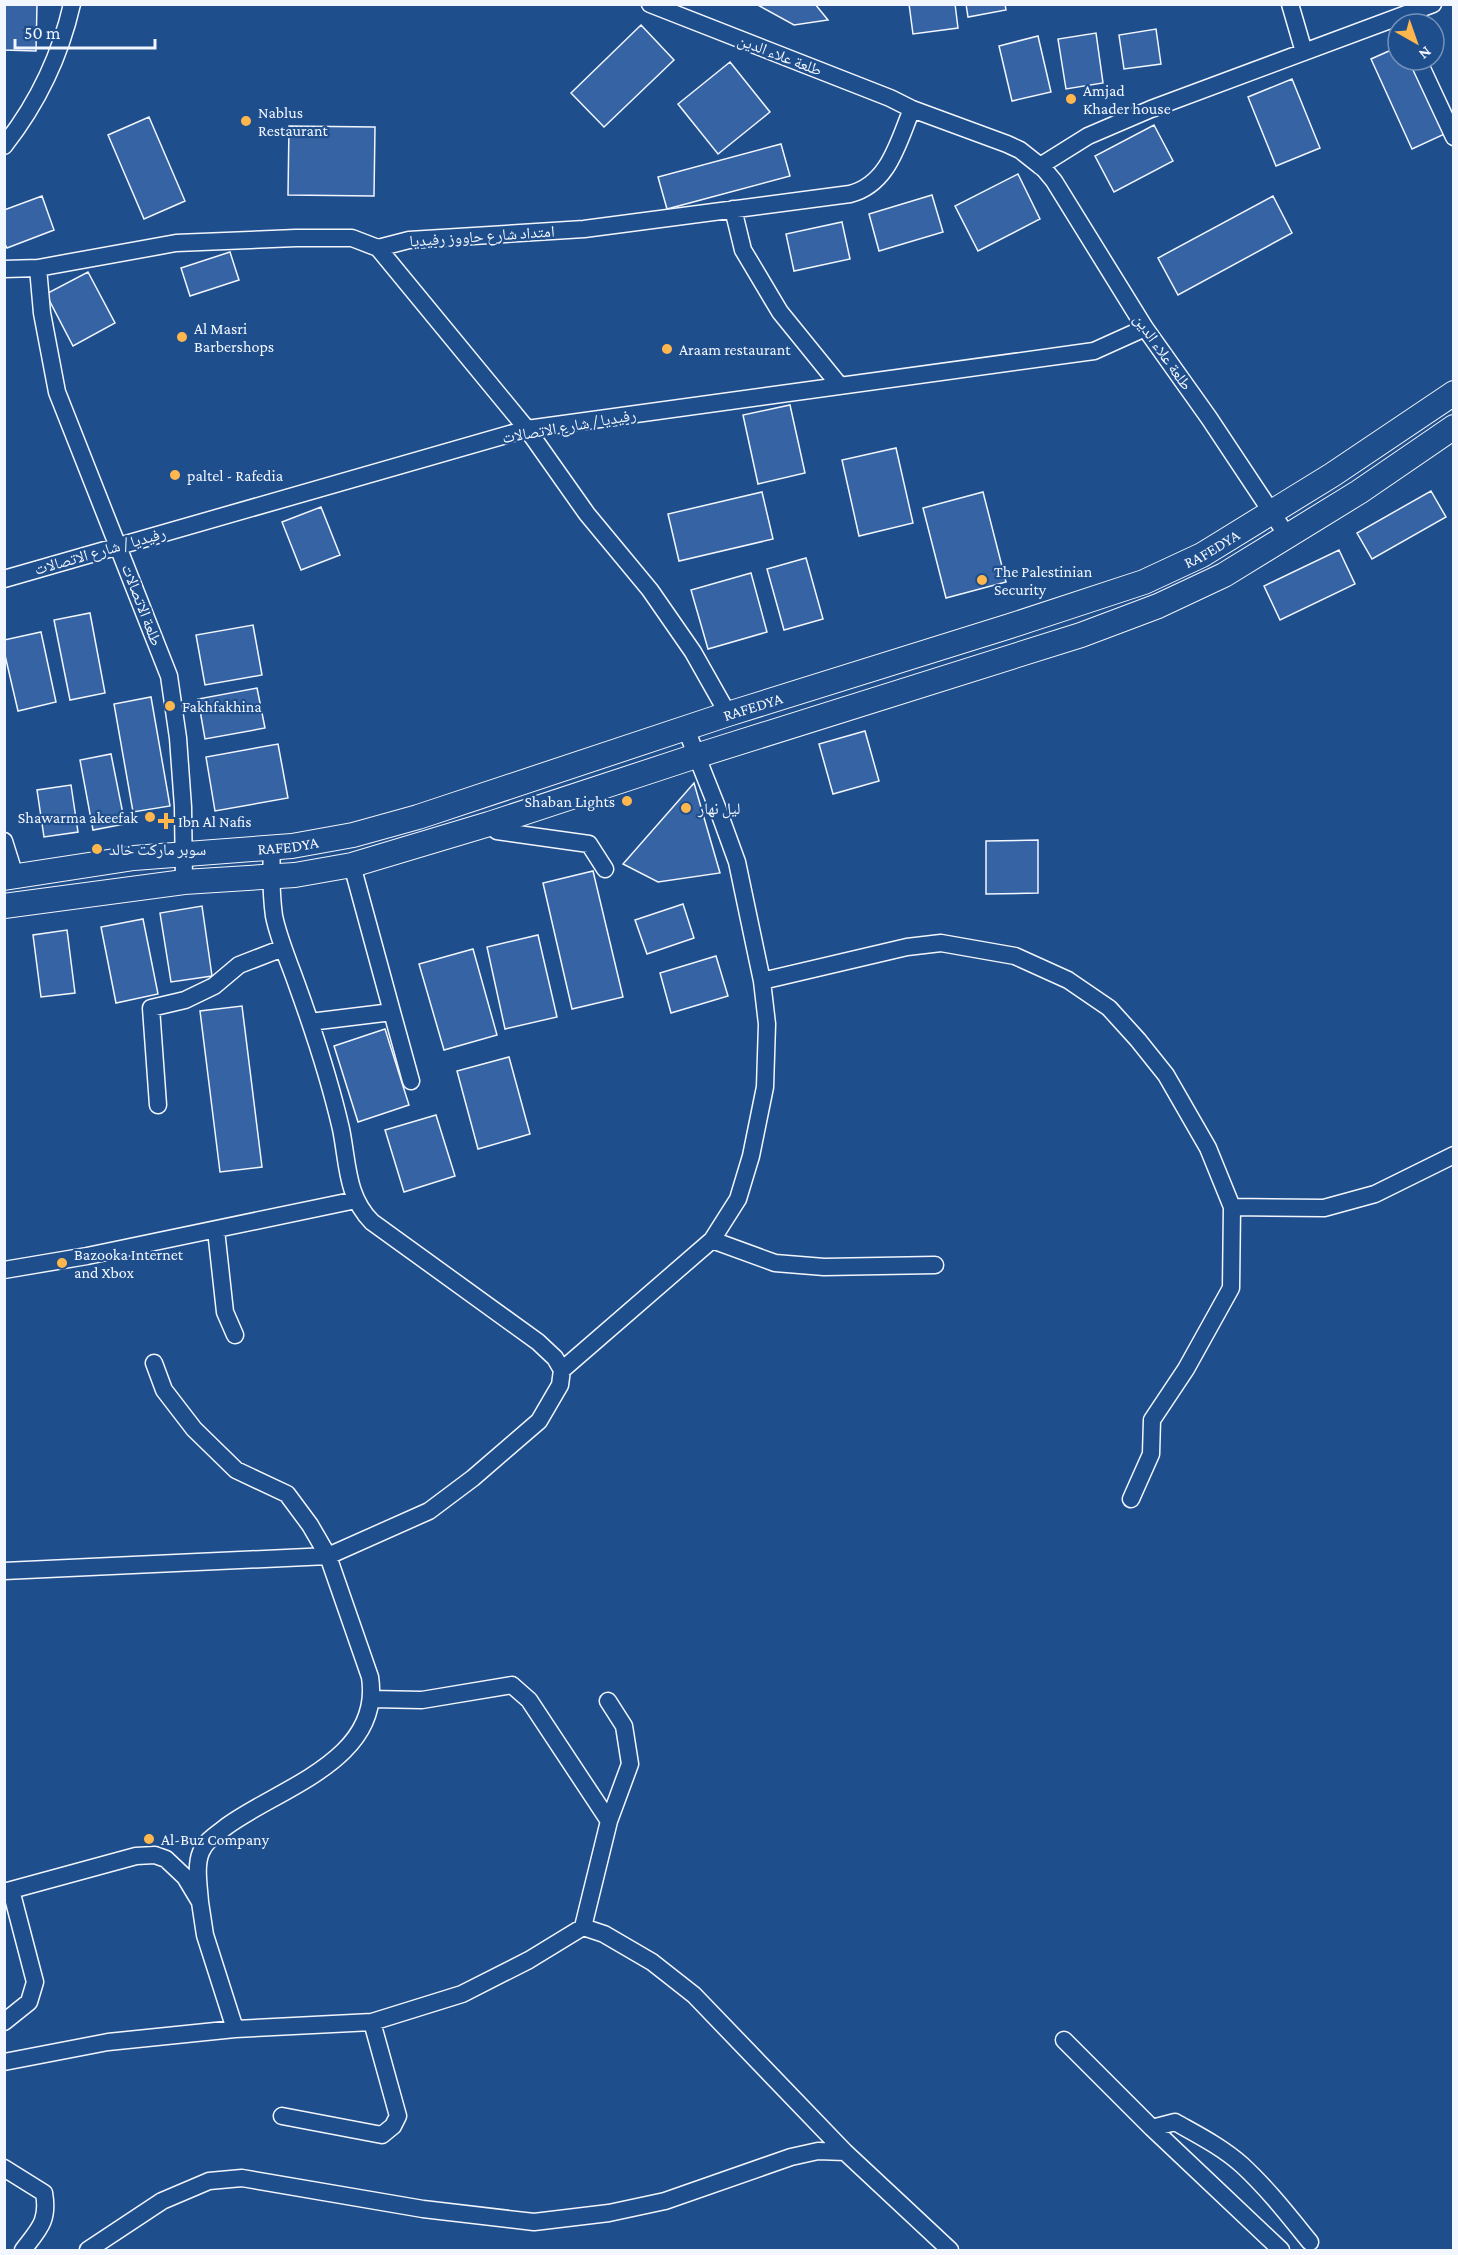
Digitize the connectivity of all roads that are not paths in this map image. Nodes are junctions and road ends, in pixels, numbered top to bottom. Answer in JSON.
{"nodes":[{"id":1,"x":72,"y":4,"type":"edge"},
{"id":2,"x":650,"y":4,"type":"edge"},
{"id":3,"x":1290,"y":4,"type":"edge"},
{"id":4,"x":1433,"y":4,"type":"edge"},
{"id":5,"x":1417,"y":12,"type":"edge"},
{"id":6,"x":1386,"y":26,"type":"edge"},
{"id":7,"x":1304,"y":52,"type":"junction"},
{"id":8,"x":1425,"y":72,"type":"edge"},
{"id":9,"x":912,"y":109,"type":"junction"},
{"id":10,"x":1454,"y":136,"type":"edge"},
{"id":11,"x":4,"y":146,"type":"edge"},
{"id":12,"x":1040,"y":166,"type":"junction"},
{"id":13,"x":733,"y":209,"type":"junction"},
{"id":14,"x":378,"y":248,"type":"junction"},
{"id":15,"x":38,"y":268,"type":"junction"},
{"id":16,"x":4,"y":269,"type":"edge"},
{"id":17,"x":1145,"y":328,"type":"junction"},
{"id":18,"x":840,"y":386,"type":"junction"},
{"id":19,"x":1454,"y":393,"type":"edge"},
{"id":20,"x":1454,"y":427,"type":"edge"},
{"id":21,"x":526,"y":429,"type":"junction"},
{"id":22,"x":1272,"y":514,"type":"junction"},
{"id":23,"x":1288,"y":537,"type":"junction"},
{"id":24,"x":119,"y":546,"type":"junction"},
{"id":25,"x":9,"y":581,"type":"edge"},
{"id":26,"x":728,"y":714,"type":"junction"},
{"id":27,"x":686,"y":729,"type":"junction"},
{"id":28,"x":696,"y":756,"type":"junction"},
{"id":29,"x":489,"y":824,"type":"junction"},
{"id":30,"x":4,"y":841,"type":"edge"},
{"id":31,"x":272,"y":848,"type":"junction"},
{"id":32,"x":183,"y":853,"type":"junction"},
{"id":33,"x":352,"y":865,"type":"junction"},
{"id":34,"x":604,"y":869,"type":"dead end"},
{"id":35,"x":271,"y":876,"type":"junction"},
{"id":36,"x":10,"y":877,"type":"edge"},
{"id":37,"x":184,"y":882,"type":"junction"},
{"id":38,"x":4,"y":906,"type":"edge"},
{"id":39,"x":283,"y":948,"type":"junction"},
{"id":40,"x":762,"y":981,"type":"junction"},
{"id":41,"x":392,"y":1012,"type":"junction"},
{"id":42,"x":310,"y":1022,"type":"junction"},
{"id":43,"x":411,"y":1081,"type":"dead end"},
{"id":44,"x":158,"y":1105,"type":"dead end"},
{"id":45,"x":1454,"y":1155,"type":"edge"},
{"id":46,"x":356,"y":1200,"type":"junction"},
{"id":47,"x":1232,"y":1207,"type":"junction"},
{"id":48,"x":216,"y":1230,"type":"junction"},
{"id":49,"x":712,"y":1240,"type":"junction"},
{"id":50,"x":935,"y":1265,"type":"dead end"},
{"id":51,"x":4,"y":1270,"type":"edge"},
{"id":52,"x":235,"y":1335,"type":"dead end"},
{"id":53,"x":154,"y":1363,"type":"dead end"},
{"id":54,"x":562,"y":1370,"type":"junction"},
{"id":55,"x":1131,"y":1499,"type":"dead end"},
{"id":56,"x":328,"y":1556,"type":"junction"},
{"id":57,"x":4,"y":1571,"type":"edge"},
{"id":58,"x":371,"y":1699,"type":"junction"},
{"id":59,"x":608,"y":1701,"type":"dead end"},
{"id":60,"x":609,"y":1821,"type":"junction"},
{"id":61,"x":8,"y":1891,"type":"edge"},
{"id":62,"x":200,"y":1902,"type":"junction"},
{"id":63,"x":583,"y":1927,"type":"junction"},
{"id":64,"x":4,"y":2022,"type":"edge"},
{"id":65,"x":372,"y":2022,"type":"junction"},
{"id":66,"x":235,"y":2029,"type":"junction"},
{"id":67,"x":1064,"y":2040,"type":"dead end"},
{"id":68,"x":4,"y":2062,"type":"edge"},
{"id":69,"x":282,"y":2116,"type":"dead end"},
{"id":70,"x":1152,"y":2128,"type":"junction"},
{"id":71,"x":845,"y":2152,"type":"junction"},
{"id":72,"x":4,"y":2168,"type":"edge"},
{"id":73,"x":1310,"y":2242,"type":"dead end"},
{"id":74,"x":23,"y":2250,"type":"edge"},
{"id":75,"x":88,"y":2250,"type":"edge"},
{"id":76,"x":950,"y":2250,"type":"edge"},
{"id":77,"x":1281,"y":2250,"type":"edge"}],
"edges":[{"from":1,"to":11,"type":"street"},
{"from":2,"to":9,"type":"street","name":"طلعة علاء الدين"},
{"from":3,"to":7,"type":"street"},
{"from":4,"to":5,"type":"street"},
{"from":6,"to":7,"type":"street"},
{"from":7,"to":12,"type":"street"},
{"from":8,"to":10,"type":"street"},
{"from":9,"to":12,"type":"street","name":"طلعة علاء الدين"},
{"from":9,"to":13,"type":"street","name":"امتداد شارع حاووز رفيديا"},
{"from":12,"to":17,"type":"street","name":"طلعة علاء الدين"},
{"from":13,"to":14,"type":"street","name":"امتداد شارع حاووز رفيديا"},
{"from":13,"to":18,"type":"street"},
{"from":14,"to":15,"type":"street"},
{"from":14,"to":21,"type":"street"},
{"from":15,"to":16,"type":"street"},
{"from":15,"to":24,"type":"street","name":"طلعة الاتصالات"},
{"from":17,"to":18,"type":"street","name":"رفيديا / شارع الاتصالات"},
{"from":17,"to":22,"type":"street","name":"طلعة علاء الدين"},
{"from":18,"to":21,"type":"street","name":"رفيديا / شارع الاتصالات"},
{"from":19,"to":22,"type":"main road","name":"RAFEDYA"},
{"from":20,"to":23,"type":"main road","name":"RAFEDYA"},
{"from":21,"to":24,"type":"street","name":"رفيديا / شارع الاتصالات"},
{"from":21,"to":26,"type":"street"},
{"from":22,"to":23,"type":"street","name":"طلعة علاء الدين"},
{"from":22,"to":26,"type":"main road","name":"RAFEDYA"},
{"from":23,"to":28,"type":"main road","name":"RAFEDYA"},
{"from":24,"to":25,"type":"street","name":"رفيديا / شارع الاتصالات"},
{"from":24,"to":32,"type":"street","name":"طلعة الاتصالات"},
{"from":26,"to":27,"type":"main road","name":"RAFEDYA"},
{"from":27,"to":28,"type":"street"},
{"from":27,"to":31,"type":"main road","name":"RAFEDYA"},
{"from":28,"to":29,"type":"main road","name":"RAFEDYA"},
{"from":28,"to":40,"type":"street"},
{"from":29,"to":33,"type":"main road","name":"RAFEDYA"},
{"from":29,"to":34,"type":"street"},
{"from":30,"to":36,"type":"street"},
{"from":31,"to":32,"type":"main road","name":"RAFEDYA"},
{"from":31,"to":35,"type":"street"},
{"from":32,"to":36,"type":"main road","name":"RAFEDYA"},
{"from":32,"to":37,"type":"street","name":"طلعة الاتصالات"},
{"from":33,"to":35,"type":"main road","name":"RAFEDYA"},
{"from":33,"to":41,"type":"street"},
{"from":35,"to":37,"type":"main road","name":"RAFEDYA"},
{"from":35,"to":39,"type":"street"},
{"from":37,"to":38,"type":"main road","name":"RAFEDYA"},
{"from":39,"to":42,"type":"street"},
{"from":39,"to":44,"type":"street"},
{"from":40,"to":47,"type":"street"},
{"from":40,"to":49,"type":"street"},
{"from":41,"to":42,"type":"street"},
{"from":41,"to":43,"type":"street"},
{"from":42,"to":46,"type":"street"},
{"from":45,"to":47,"type":"street"},
{"from":46,"to":48,"type":"street"},
{"from":46,"to":54,"type":"street"},
{"from":47,"to":55,"type":"street"},
{"from":48,"to":51,"type":"street"},
{"from":48,"to":52,"type":"street"},
{"from":49,"to":50,"type":"street"},
{"from":49,"to":54,"type":"street"},
{"from":53,"to":56,"type":"street"},
{"from":54,"to":56,"type":"street"},
{"from":56,"to":57,"type":"street"},
{"from":56,"to":58,"type":"street"},
{"from":58,"to":60,"type":"street"},
{"from":58,"to":62,"type":"street"},
{"from":59,"to":60,"type":"street"},
{"from":60,"to":63,"type":"street"},
{"from":61,"to":62,"type":"street"},
{"from":61,"to":64,"type":"street"},
{"from":62,"to":66,"type":"street"},
{"from":63,"to":65,"type":"street"},
{"from":63,"to":71,"type":"street"},
{"from":65,"to":66,"type":"street"},
{"from":65,"to":69,"type":"street"},
{"from":66,"to":68,"type":"street"},
{"from":67,"to":70,"type":"street"},
{"from":70,"to":73,"type":"street"},
{"from":70,"to":77,"type":"street"},
{"from":71,"to":75,"type":"street"},
{"from":71,"to":76,"type":"street"},
{"from":72,"to":74,"type":"street"}]}
